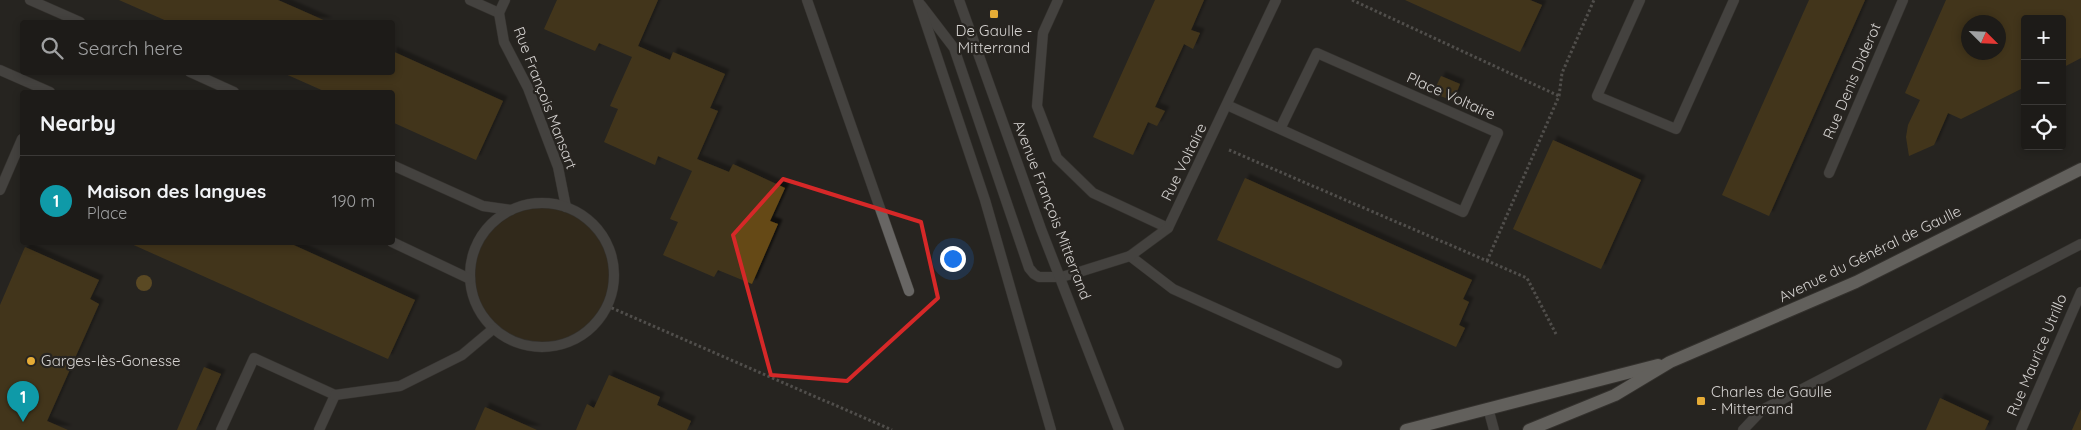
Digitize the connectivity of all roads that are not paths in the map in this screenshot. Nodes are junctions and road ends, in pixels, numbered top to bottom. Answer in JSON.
{"nodes":[{"id":1,"x":30,"y":0,"type":"edge"},
{"id":2,"x":470,"y":0,"type":"edge"},
{"id":3,"x":505,"y":0,"type":"edge"},
{"id":4,"x":807,"y":0,"type":"edge"},
{"id":5,"x":959,"y":0,"type":"edge"},
{"id":6,"x":1058,"y":0,"type":"edge"},
{"id":7,"x":1276,"y":0,"type":"edge"},
{"id":8,"x":1640,"y":0,"type":"edge"},
{"id":9,"x":1734,"y":0,"type":"edge"},
{"id":10,"x":1903,"y":0,"type":"edge"},
{"id":11,"x":918,"y":1,"type":"edge"},
{"id":12,"x":499,"y":13,"type":"junction"},
{"id":13,"x":75,"y":20,"type":"edge"},
{"id":14,"x":0,"y":70,"type":"edge"},
{"id":15,"x":197,"y":75,"type":"edge"},
{"id":16,"x":42,"y":90,"type":"edge"},
{"id":17,"x":230,"y":90,"type":"edge"},
{"id":18,"x":1227,"y":105,"type":"junction"},
{"id":19,"x":1280,"y":129,"type":"junction"},
{"id":20,"x":20,"y":145,"type":"edge"},
{"id":21,"x":395,"y":165,"type":"edge"},
{"id":22,"x":2081,"y":169,"type":"edge"},
{"id":23,"x":1829,"y":174,"type":"dead end"},
{"id":24,"x":0,"y":190,"type":"edge"},
{"id":25,"x":566,"y":207,"type":"junction"},
{"id":26,"x":512,"y":210,"type":"junction"},
{"id":27,"x":1168,"y":228,"type":"junction"},
{"id":28,"x":395,"y":243,"type":"edge"},
{"id":29,"x":2081,"y":244,"type":"edge"},
{"id":30,"x":1130,"y":256,"type":"junction"},
{"id":31,"x":1061,"y":277,"type":"junction"},
{"id":32,"x":470,"y":279,"type":"junction"},
{"id":33,"x":909,"y":291,"type":"dead end"},
{"id":34,"x":2081,"y":292,"type":"edge"},
{"id":35,"x":493,"y":329,"type":"junction"},
{"id":36,"x":1670,"y":362,"type":"junction"},
{"id":37,"x":1337,"y":363,"type":"dead end"},
{"id":38,"x":335,"y":395,"type":"junction"},
{"id":39,"x":1488,"y":408,"type":"junction"},
{"id":40,"x":222,"y":430,"type":"edge"},
{"id":41,"x":319,"y":430,"type":"edge"},
{"id":42,"x":1051,"y":430,"type":"edge"},
{"id":43,"x":1119,"y":430,"type":"edge"},
{"id":44,"x":1406,"y":430,"type":"edge"},
{"id":45,"x":1494,"y":430,"type":"edge"},
{"id":46,"x":1529,"y":430,"type":"edge"},
{"id":47,"x":1743,"y":430,"type":"edge"},
{"id":48,"x":2021,"y":430,"type":"edge"}],
"edges":[{"from":1,"to":13,"type":"street"},
{"from":2,"to":12,"type":"street"},
{"from":3,"to":12,"type":"street","name":"Rue François Mansart"},
{"from":4,"to":33,"type":"street"},
{"from":5,"to":31,"type":"street","name":"Avenue François Mitterrand"},
{"from":6,"to":27,"type":"street"},
{"from":7,"to":18,"type":"street","name":"Rue Voltaire"},
{"from":8,"to":9,"type":"street"},
{"from":10,"to":23,"type":"street","name":"Rue Denis Diderot"},
{"from":11,"to":31,"type":"street"},
{"from":11,"to":42,"type":"street"},
{"from":12,"to":25,"type":"street","name":"Rue François Mansart"},
{"from":14,"to":16,"type":"street"},
{"from":15,"to":17,"type":"street"},
{"from":18,"to":19,"type":"street","name":"Place Voltaire"},
{"from":18,"to":27,"type":"street","name":"Rue Voltaire"},
{"from":19,"to":19,"type":"street","name":"Place Voltaire"},
{"from":20,"to":24,"type":"street"},
{"from":21,"to":26,"type":"street"},
{"from":22,"to":36,"type":"main road","name":"Avenue du Général de Gaulle"},
{"from":25,"to":26,"type":"street"},
{"from":25,"to":35,"type":"street"},
{"from":26,"to":32,"type":"street"},
{"from":27,"to":30,"type":"street","name":"Rue Voltaire"},
{"from":28,"to":32,"type":"street"},
{"from":29,"to":47,"type":"street"},
{"from":30,"to":31,"type":"street","name":"Rue Voltaire"},
{"from":30,"to":37,"type":"street"},
{"from":31,"to":43,"type":"street","name":"Avenue François Mitterrand"},
{"from":32,"to":35,"type":"street"},
{"from":34,"to":48,"type":"street","name":"Rue Maurice Utrillo"},
{"from":35,"to":38,"type":"street"},
{"from":36,"to":39,"type":"main road","name":"Avenue du Général de Gaulle"},
{"from":36,"to":46,"type":"main road","name":"Avenue du Général de Gaulle"},
{"from":38,"to":40,"type":"street"},
{"from":38,"to":41,"type":"street"},
{"from":39,"to":44,"type":"main road","name":"Avenue du Général de Gaulle"},
{"from":39,"to":45,"type":"street"}]}
